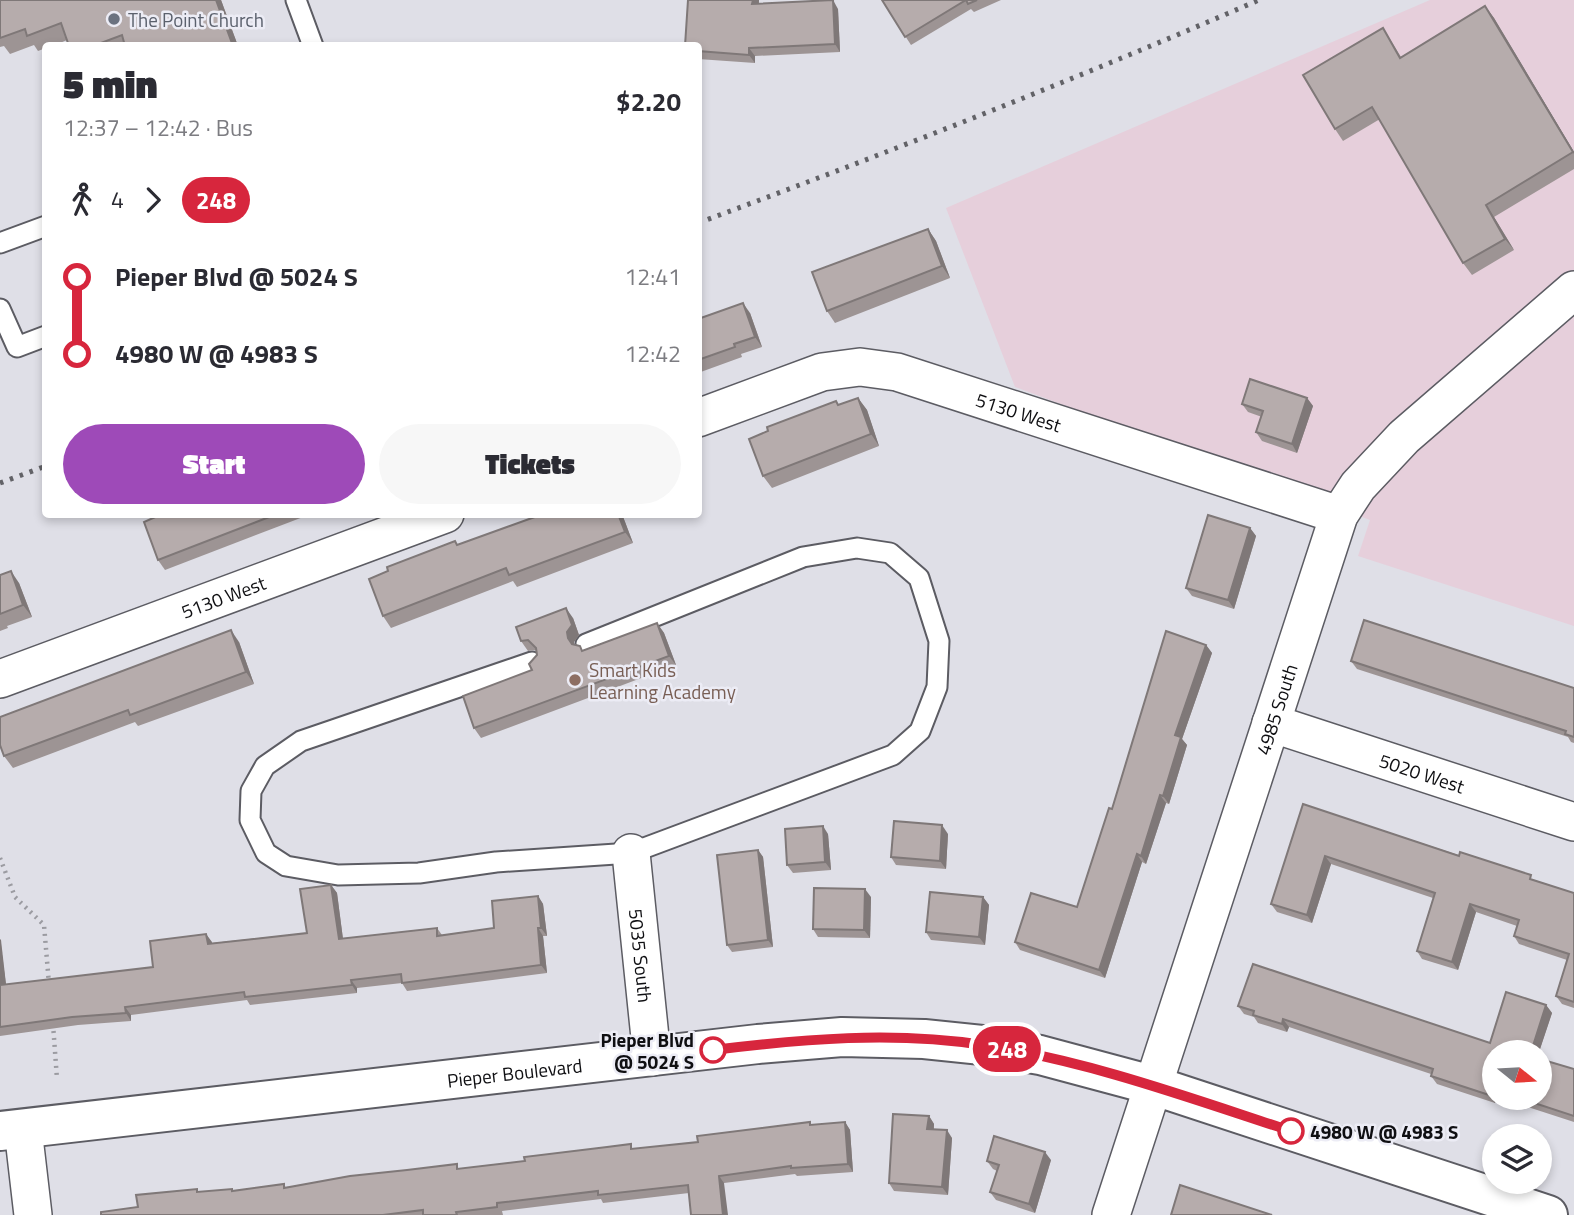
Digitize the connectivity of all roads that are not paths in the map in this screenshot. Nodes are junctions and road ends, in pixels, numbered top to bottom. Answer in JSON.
{"nodes":[{"id":1,"x":296,"y":0,"type":"edge"},
{"id":2,"x":312,"y":42,"type":"edge"},
{"id":3,"x":42,"y":227,"type":"edge"},
{"id":4,"x":0,"y":243,"type":"edge"},
{"id":5,"x":1574,"y":290,"type":"edge"},
{"id":6,"x":0,"y":309,"type":"edge"},
{"id":7,"x":42,"y":338,"type":"edge"},
{"id":8,"x":702,"y":417,"type":"edge"},
{"id":9,"x":1339,"y":514,"type":"junction"},
{"id":10,"x":434,"y":518,"type":"edge"},
{"id":11,"x":586,"y":644,"type":"dead end"},
{"id":12,"x":531,"y":662,"type":"edge"},
{"id":13,"x":0,"y":679,"type":"edge"},
{"id":14,"x":1270,"y":723,"type":"junction"},
{"id":15,"x":1574,"y":822,"type":"edge"},
{"id":16,"x":631,"y":853,"type":"junction"},
{"id":17,"x":652,"y":1057,"type":"junction"},
{"id":18,"x":1152,"y":1085,"type":"junction"},
{"id":19,"x":11,"y":1130,"type":"edge"},
{"id":20,"x":33,"y":1215,"type":"edge"},
{"id":21,"x":1111,"y":1215,"type":"edge"},
{"id":22,"x":1548,"y":1215,"type":"edge"}],
"edges":[{"from":1,"to":2,"type":"lane"},
{"from":3,"to":4,"type":"lane"},
{"from":5,"to":9,"type":"street","name":"4985 South"},
{"from":6,"to":7,"type":"lane"},
{"from":8,"to":9,"type":"street","name":"5130 West"},
{"from":9,"to":14,"type":"street","name":"4985 South"},
{"from":10,"to":13,"type":"street","name":"5130 West"},
{"from":11,"to":16,"type":"lane"},
{"from":12,"to":16,"type":"lane"},
{"from":14,"to":15,"type":"street","name":"5020 West"},
{"from":14,"to":18,"type":"street","name":"4985 South"},
{"from":16,"to":17,"type":"street","name":"5035 South"},
{"from":17,"to":18,"type":"street","name":"Pieper Boulevard"},
{"from":17,"to":19,"type":"street","name":"Pieper Boulevard"},
{"from":18,"to":21,"type":"street","name":"4985 South"},
{"from":18,"to":22,"type":"street","name":"Pieper Boulevard"},
{"from":19,"to":20,"type":"street"}]}
